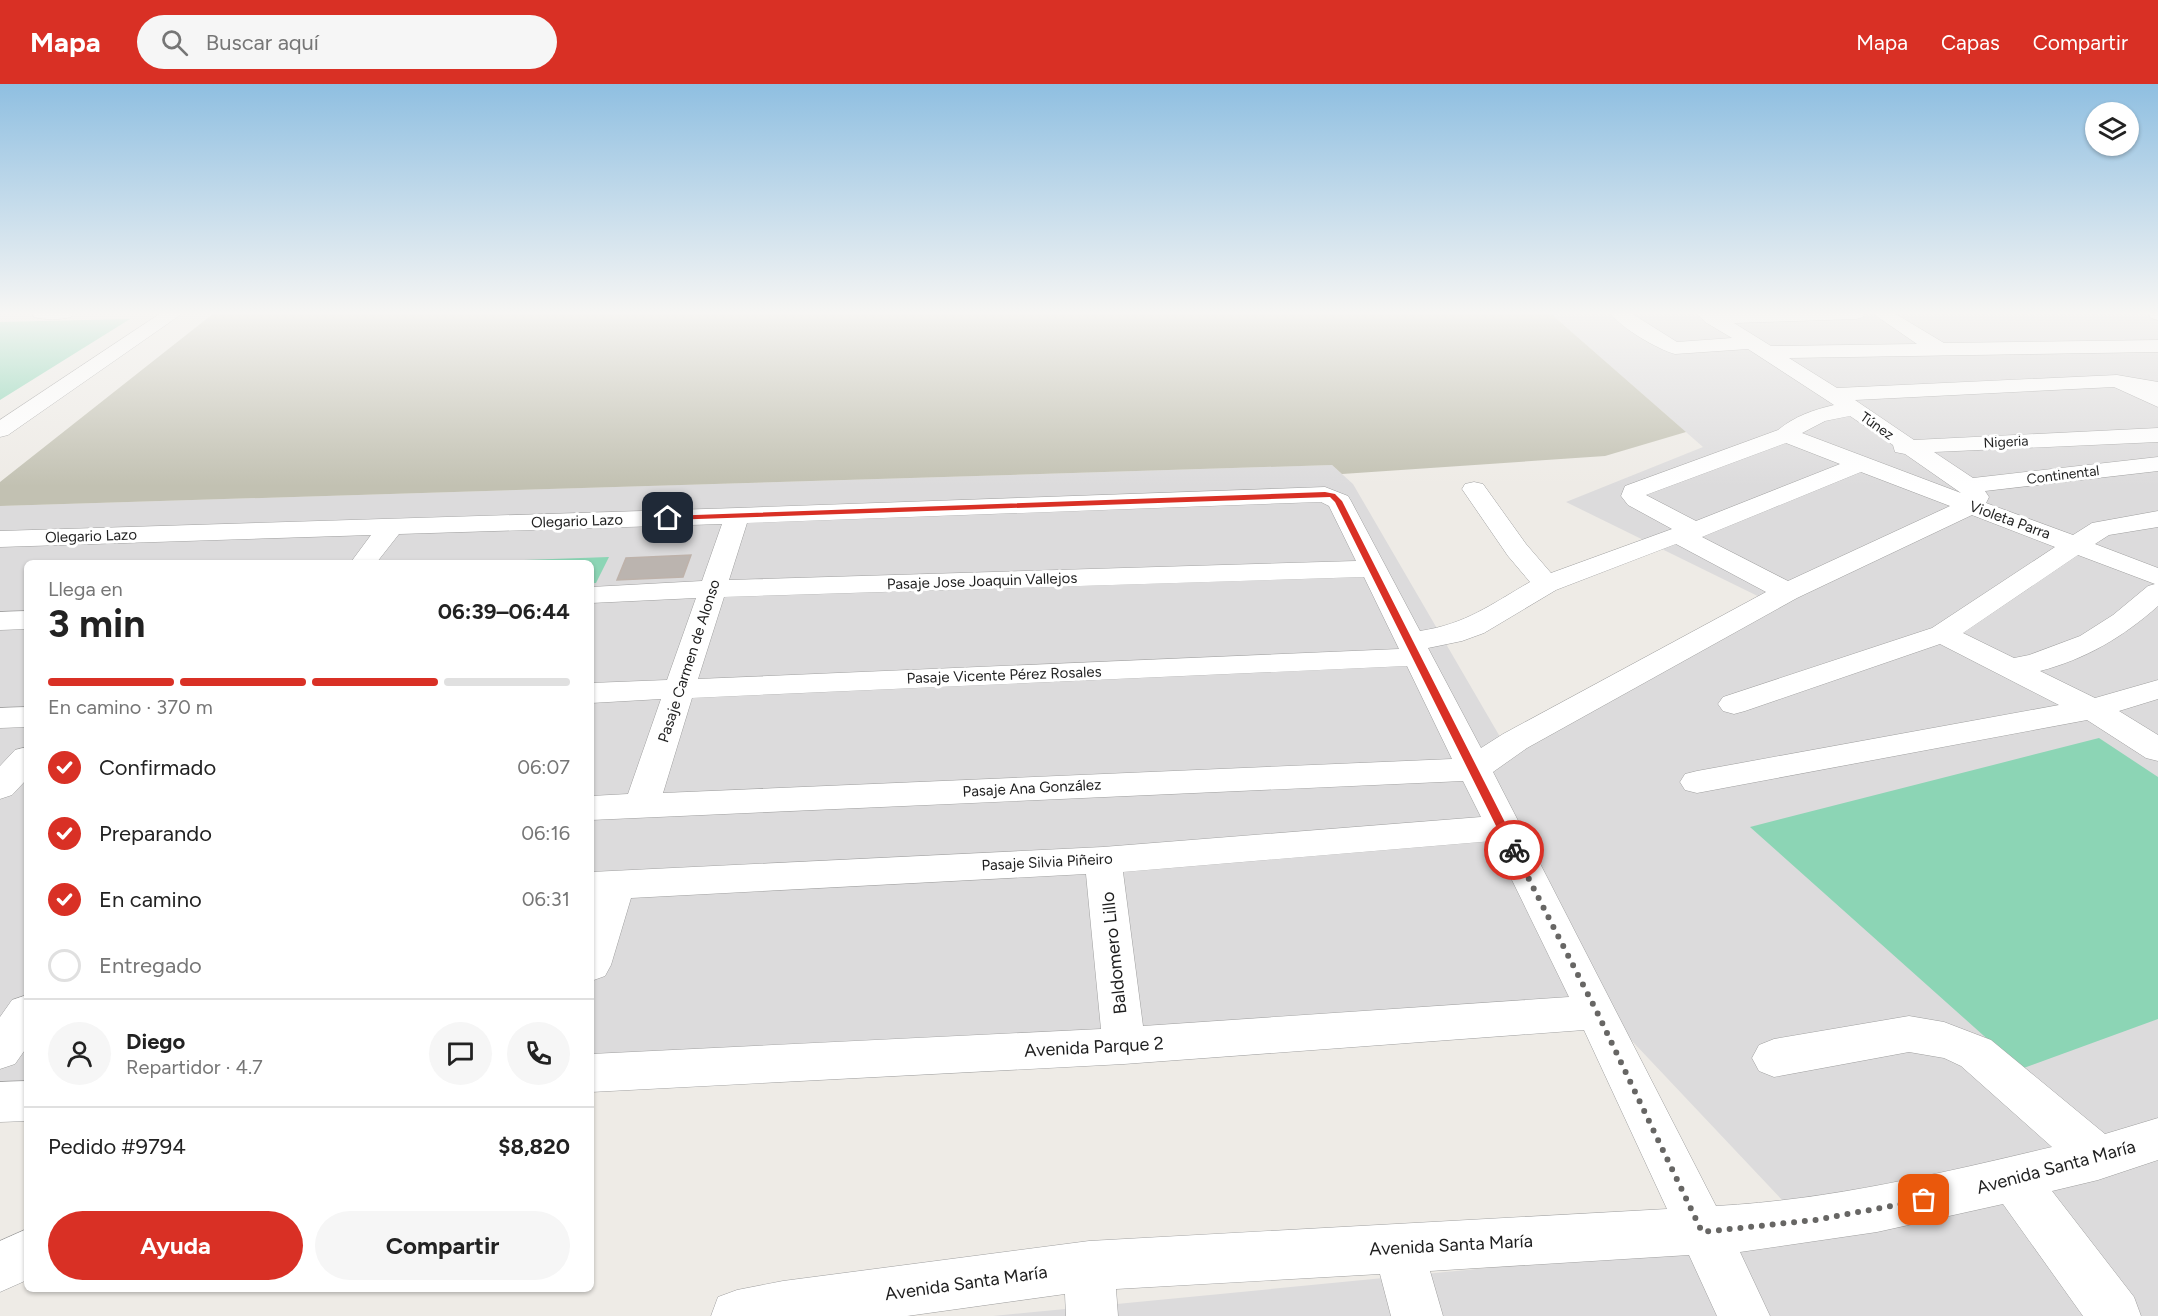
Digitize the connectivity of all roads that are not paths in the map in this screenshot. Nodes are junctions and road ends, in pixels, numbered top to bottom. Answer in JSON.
{"nodes":[{"id":1,"x":88,"y":370,"type":"edge"},
{"id":2,"x":1795,"y":370,"type":"edge"},
{"id":3,"x":2112,"y":381,"type":"junction"},
{"id":4,"x":2158,"y":388,"type":"edge"},
{"id":5,"x":1833,"y":395,"type":"junction"},
{"id":6,"x":2158,"y":401,"type":"edge"},
{"id":7,"x":1854,"y":409,"type":"junction"},
{"id":8,"x":0,"y":430,"type":"edge"},
{"id":9,"x":1786,"y":435,"type":"junction"},
{"id":10,"x":2158,"y":435,"type":"edge"},
{"id":11,"x":1907,"y":447,"type":"junction"},
{"id":12,"x":1863,"y":463,"type":"junction"},
{"id":13,"x":2147,"y":466,"type":"edge"},
{"id":14,"x":2158,"y":478,"type":"edge"},
{"id":15,"x":1474,"y":489,"type":"dead end"},
{"id":16,"x":1970,"y":496,"type":"junction"},
{"id":17,"x":736,"y":516,"type":"junction"},
{"id":18,"x":2158,"y":519,"type":"edge"},
{"id":19,"x":392,"y":527,"type":"junction"},
{"id":20,"x":1686,"y":533,"type":"junction"},
{"id":21,"x":0,"y":538,"type":"edge"},
{"id":22,"x":2076,"y":545,"type":"junction"},
{"id":23,"x":366,"y":560,"type":"edge"},
{"id":24,"x":1373,"y":569,"type":"junction"},
{"id":25,"x":2158,"y":577,"type":"edge"},
{"id":26,"x":1546,"y":584,"type":"junction"},
{"id":27,"x":712,"y":589,"type":"junction"},
{"id":28,"x":1787,"y":592,"type":"junction"},
{"id":29,"x":2158,"y":592,"type":"edge"},
{"id":30,"x":594,"y":595,"type":"edge"},
{"id":31,"x":24,"y":620,"type":"edge"},
{"id":32,"x":0,"y":621,"type":"edge"},
{"id":33,"x":1942,"y":634,"type":"junction"},
{"id":34,"x":1413,"y":649,"type":"junction"},
{"id":35,"x":2011,"y":668,"type":"junction"},
{"id":36,"x":679,"y":689,"type":"junction"},
{"id":37,"x":2158,"y":689,"type":"edge"},
{"id":38,"x":594,"y":693,"type":"edge"},
{"id":39,"x":1734,"y":704,"type":"dead end"},
{"id":40,"x":2092,"y":710,"type":"junction"},
{"id":41,"x":24,"y":717,"type":"edge"},
{"id":42,"x":0,"y":718,"type":"edge"},
{"id":43,"x":2158,"y":750,"type":"edge"},
{"id":44,"x":24,"y":761,"type":"edge"},
{"id":45,"x":1473,"y":769,"type":"junction"},
{"id":46,"x":1697,"y":782,"type":"dead end"},
{"id":47,"x":0,"y":787,"type":"edge"},
{"id":48,"x":641,"y":806,"type":"junction"},
{"id":49,"x":594,"y":808,"type":"edge"},
{"id":50,"x":1502,"y":828,"type":"junction"},
{"id":51,"x":1103,"y":860,"type":"junction"},
{"id":52,"x":603,"y":886,"type":"edge"},
{"id":53,"x":594,"y":945,"type":"edge"},
{"id":54,"x":1597,"y":1012,"type":"junction"},
{"id":55,"x":24,"y":1016,"type":"edge"},
{"id":56,"x":1124,"y":1046,"type":"junction"},
{"id":57,"x":0,"y":1051,"type":"edge"},
{"id":58,"x":1774,"y":1058,"type":"dead end"},
{"id":59,"x":594,"y":1073,"type":"edge"},
{"id":60,"x":24,"y":1101,"type":"edge"},
{"id":61,"x":0,"y":1102,"type":"edge"},
{"id":62,"x":2158,"y":1139,"type":"edge"},
{"id":63,"x":2098,"y":1158,"type":"junction"},
{"id":64,"x":2014,"y":1179,"type":"junction"},
{"id":65,"x":1702,"y":1232,"type":"junction"},
{"id":66,"x":1399,"y":1248,"type":"junction"},
{"id":67,"x":24,"y":1255,"type":"edge"},
{"id":68,"x":1089,"y":1266,"type":"junction"},
{"id":69,"x":0,"y":1267,"type":"edge"},
{"id":70,"x":767,"y":1313,"type":"edge"},
{"id":71,"x":1092,"y":1316,"type":"edge"},
{"id":72,"x":1417,"y":1316,"type":"edge"},
{"id":73,"x":1744,"y":1316,"type":"edge"},
{"id":74,"x":2115,"y":1316,"type":"edge"}],
"edges":[{"from":1,"to":8,"type":"street"},
{"from":2,"to":5,"type":"street","name":"Túnez"},
{"from":3,"to":4,"type":"street"},
{"from":3,"to":5,"type":"street"},
{"from":3,"to":6,"type":"street"},
{"from":5,"to":7,"type":"street","name":"Túnez"},
{"from":7,"to":9,"type":"street"},
{"from":7,"to":11,"type":"street","name":"Túnez"},
{"from":9,"to":12,"type":"street","name":"Violeta Parra"},
{"from":9,"to":20,"type":"street"},
{"from":10,"to":11,"type":"street","name":"Nigeria"},
{"from":11,"to":12,"type":"street","name":"Nigeria"},
{"from":11,"to":16,"type":"street","name":"Túnez"},
{"from":12,"to":16,"type":"street","name":"Violeta Parra"},
{"from":12,"to":20,"type":"street","name":"Pasaje Vicente Pérez Rosales"},
{"from":13,"to":14,"type":"street"},
{"from":13,"to":16,"type":"street","name":"Continental"},
{"from":15,"to":26,"type":"street"},
{"from":16,"to":22,"type":"street","name":"Violeta Parra"},
{"from":16,"to":28,"type":"street"},
{"from":17,"to":19,"type":"street","name":"Olegario Lazo"},
{"from":17,"to":24,"type":"street","name":"Olegario Lazo"},
{"from":17,"to":27,"type":"street","name":"Pasaje Carmen de Alonso"},
{"from":18,"to":22,"type":"street"},
{"from":19,"to":21,"type":"street","name":"Olegario Lazo"},
{"from":19,"to":23,"type":"street"},
{"from":20,"to":26,"type":"street","name":"Pasaje Vicente Pérez Rosales"},
{"from":20,"to":28,"type":"street"},
{"from":22,"to":25,"type":"street","name":"Violeta Parra"},
{"from":22,"to":33,"type":"street"},
{"from":24,"to":27,"type":"street","name":"Pasaje Jose Joaquin Vallejos"},
{"from":24,"to":34,"type":"street"},
{"from":26,"to":34,"type":"street","name":"Pasaje Vicente Pérez Rosales"},
{"from":27,"to":30,"type":"street","name":"Pasaje Jose Joaquin Vallejos"},
{"from":27,"to":36,"type":"street","name":"Pasaje Carmen de Alonso"},
{"from":28,"to":45,"type":"street"},
{"from":29,"to":35,"type":"street"},
{"from":31,"to":32,"type":"street"},
{"from":33,"to":35,"type":"street"},
{"from":33,"to":39,"type":"street"},
{"from":34,"to":36,"type":"street","name":"Pasaje Vicente Pérez Rosales"},
{"from":34,"to":45,"type":"street"},
{"from":35,"to":40,"type":"street"},
{"from":36,"to":38,"type":"street","name":"Pasaje Vicente Pérez Rosales"},
{"from":36,"to":48,"type":"street","name":"Pasaje Carmen de Alonso"},
{"from":37,"to":40,"type":"street"},
{"from":40,"to":43,"type":"street"},
{"from":40,"to":46,"type":"street"},
{"from":41,"to":42,"type":"street"},
{"from":44,"to":47,"type":"street"},
{"from":45,"to":48,"type":"street","name":"Pasaje Ana González"},
{"from":45,"to":50,"type":"street"},
{"from":48,"to":49,"type":"street","name":"Pasaje Ana González"},
{"from":50,"to":51,"type":"street","name":"Pasaje Silvia Piñeiro"},
{"from":50,"to":54,"type":"street"},
{"from":51,"to":52,"type":"street","name":"Pasaje Silvia Piñeiro"},
{"from":51,"to":56,"type":"street","name":"Baldomero Lillo"},
{"from":52,"to":53,"type":"street"},
{"from":54,"to":56,"type":"street","name":"Avenida Parque 2"},
{"from":54,"to":65,"type":"street"},
{"from":55,"to":57,"type":"street"},
{"from":56,"to":59,"type":"street","name":"Avenida Parque 2"},
{"from":58,"to":63,"type":"street"},
{"from":60,"to":61,"type":"street"},
{"from":62,"to":63,"type":"street","name":"Avenida Santa María"},
{"from":63,"to":64,"type":"street","name":"Avenida Santa María"},
{"from":64,"to":65,"type":"street","name":"Avenida Santa María"},
{"from":64,"to":74,"type":"street"},
{"from":65,"to":66,"type":"street","name":"Avenida Santa María"},
{"from":65,"to":73,"type":"street"},
{"from":66,"to":68,"type":"street","name":"Avenida Santa María"},
{"from":66,"to":72,"type":"street"},
{"from":67,"to":69,"type":"street"},
{"from":68,"to":70,"type":"street","name":"Avenida Santa María"},
{"from":68,"to":71,"type":"street"}]}
